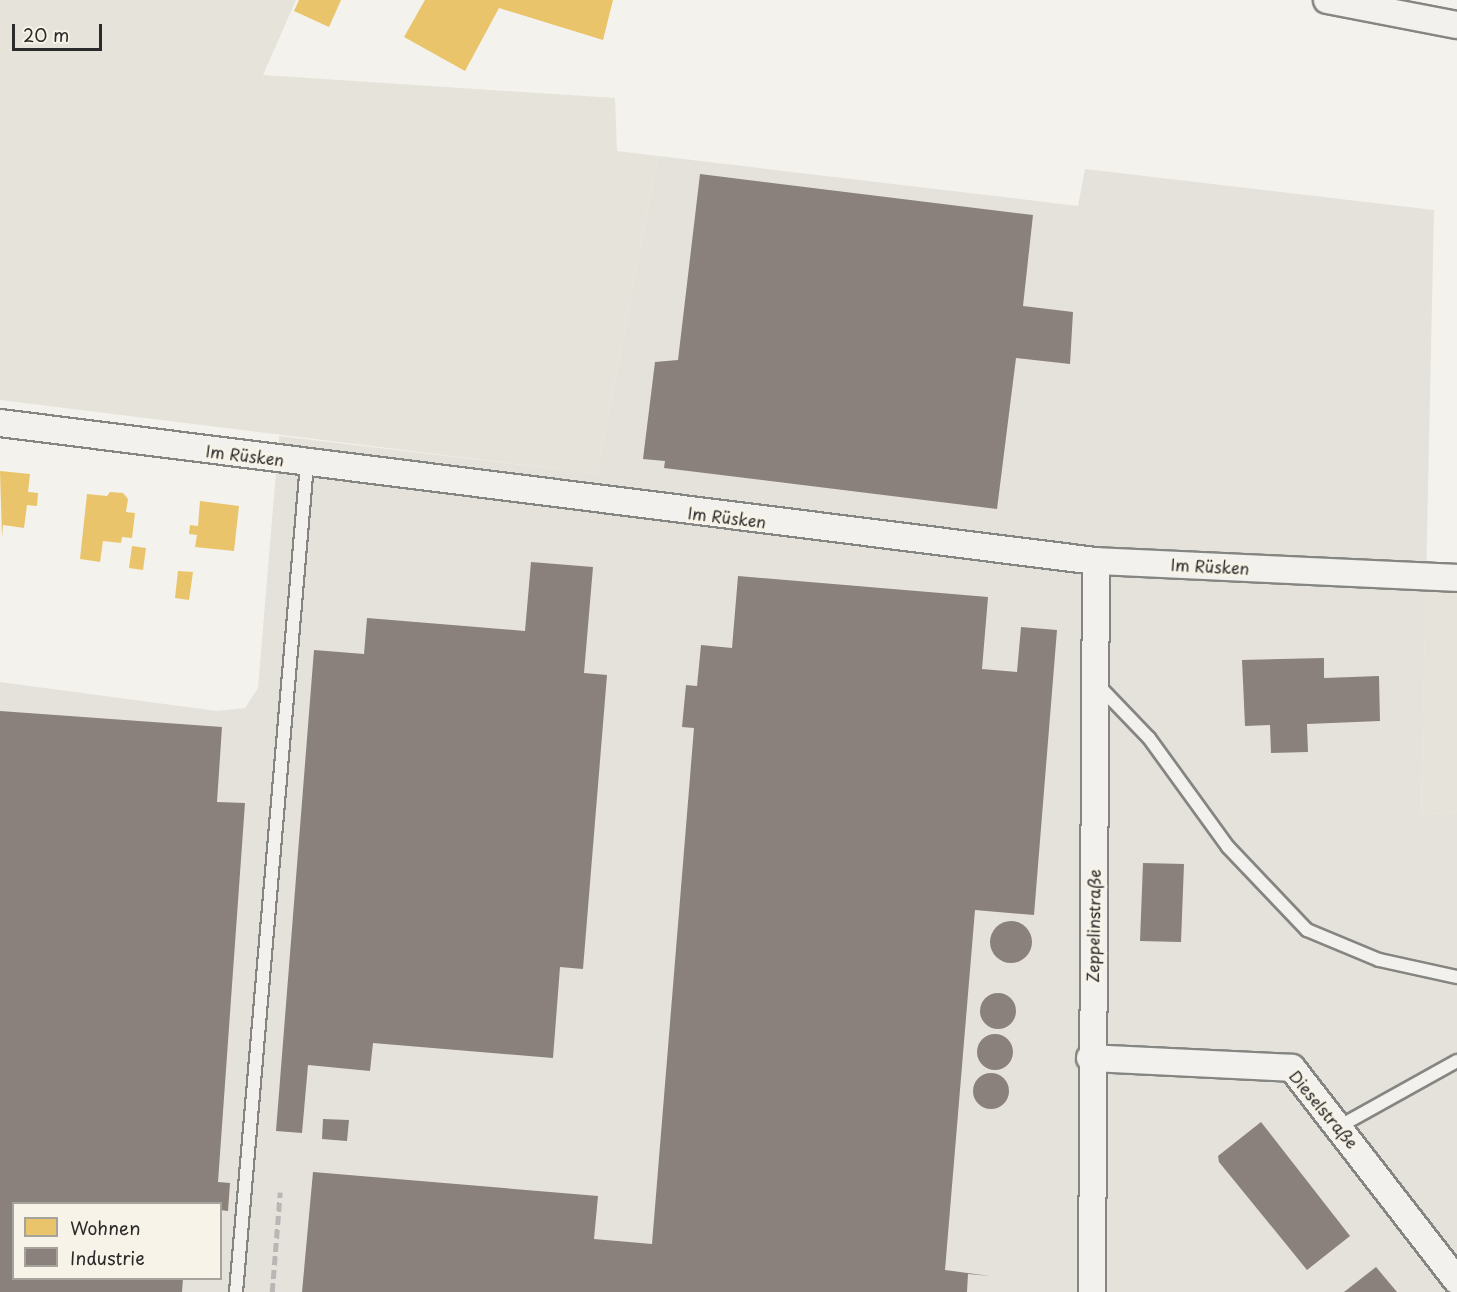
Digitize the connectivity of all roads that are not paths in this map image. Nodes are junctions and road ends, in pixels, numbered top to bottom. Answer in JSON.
{"nodes":[{"id":1,"x":1327,"y":0,"type":"edge"},
{"id":2,"x":1457,"y":25,"type":"edge"},
{"id":3,"x":0,"y":423,"type":"edge"},
{"id":4,"x":307,"y":463,"type":"junction"},
{"id":5,"x":1096,"y":561,"type":"junction"},
{"id":6,"x":1457,"y":578,"type":"edge"},
{"id":7,"x":1097,"y":684,"type":"junction"},
{"id":8,"x":1457,"y":977,"type":"edge"},
{"id":9,"x":1090,"y":1058,"type":"junction"},
{"id":10,"x":1457,"y":1060,"type":"edge"},
{"id":11,"x":1340,"y":1126,"type":"junction"},
{"id":12,"x":1457,"y":1281,"type":"edge"},
{"id":13,"x":236,"y":1292,"type":"edge"},
{"id":14,"x":1092,"y":1292,"type":"edge"}],
"edges":[{"from":1,"to":2,"type":"street"},
{"from":3,"to":4,"type":"street","name":"Im Rüsken"},
{"from":4,"to":5,"type":"street","name":"Im Rüsken"},
{"from":4,"to":13,"type":"lane"},
{"from":5,"to":6,"type":"street","name":"Im Rüsken"},
{"from":5,"to":7,"type":"street","name":"Zeppelinstraße"},
{"from":7,"to":8,"type":"lane"},
{"from":7,"to":9,"type":"street","name":"Zeppelinstraße"},
{"from":9,"to":11,"type":"street","name":"Dieselstraße"},
{"from":9,"to":14,"type":"street","name":"Zeppelinstraße"},
{"from":10,"to":11,"type":"lane"},
{"from":11,"to":12,"type":"street","name":"Dieselstraße"}]}
